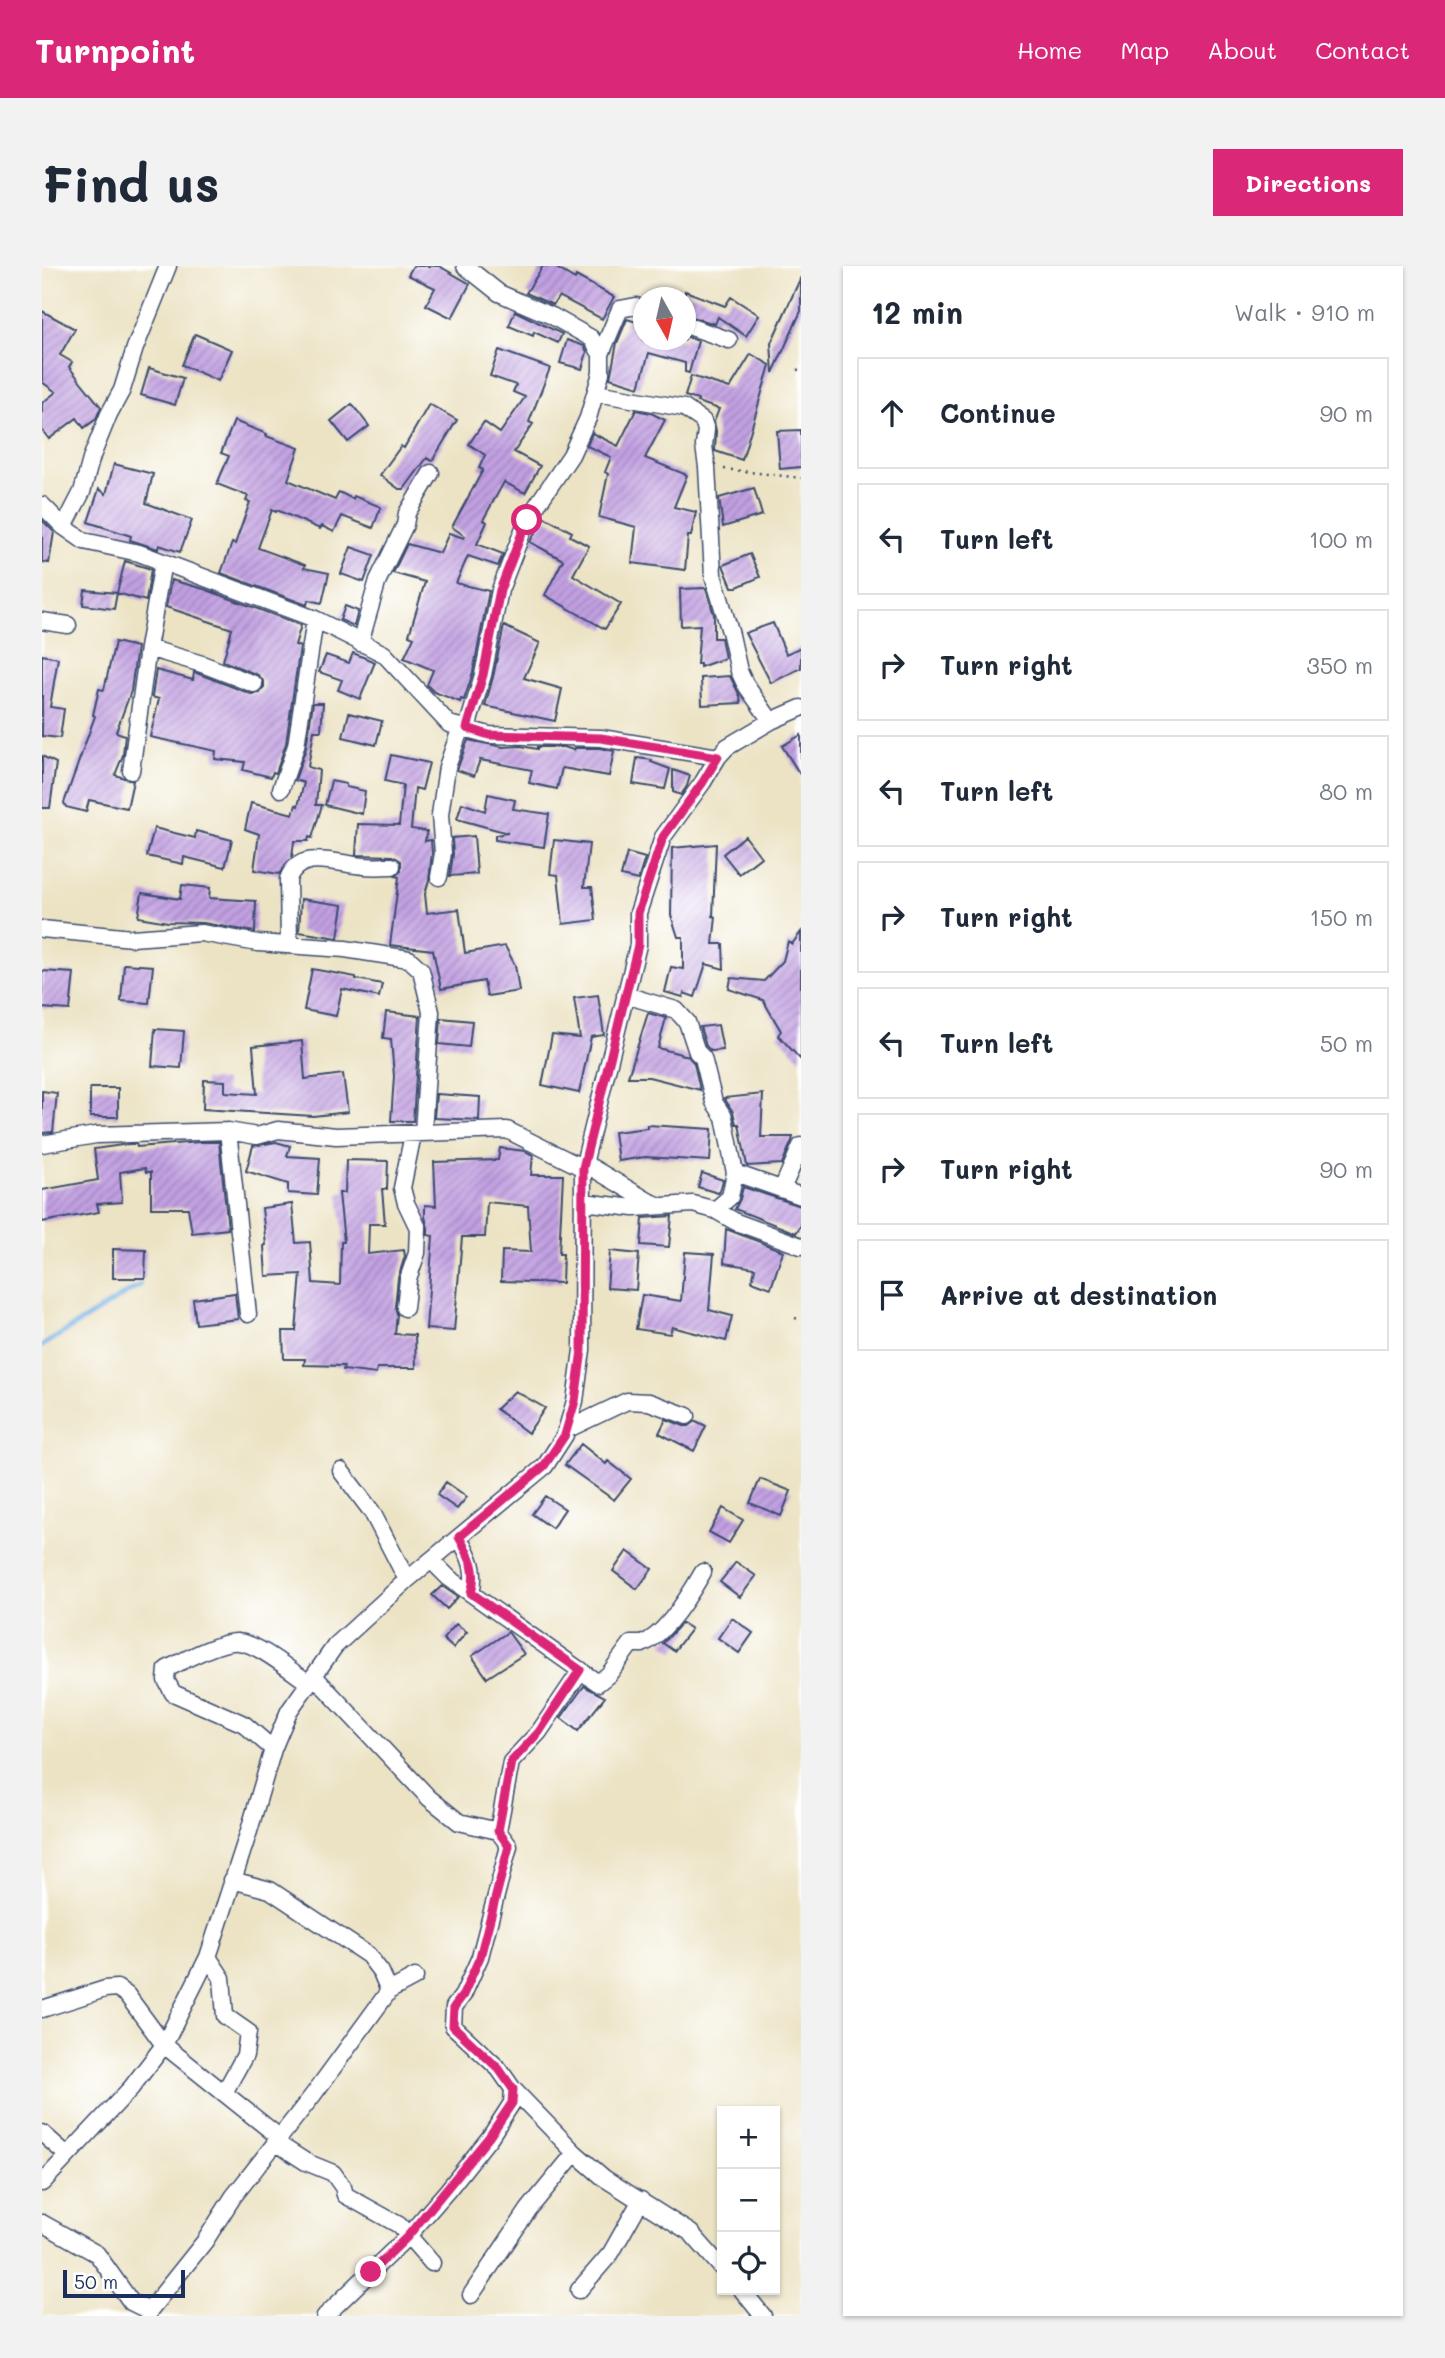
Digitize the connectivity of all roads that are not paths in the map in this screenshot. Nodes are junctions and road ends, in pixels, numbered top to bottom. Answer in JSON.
{"nodes":[{"id":1,"x":168,"y":266,"type":"edge"},
{"id":2,"x":465,"y":266,"type":"edge"},
{"id":3,"x":633,"y":307,"type":"edge"},
{"id":4,"x":696,"y":329,"type":"edge"},
{"id":5,"x":729,"y":340,"type":"dead end"},
{"id":6,"x":601,"y":354,"type":"junction"},
{"id":7,"x":596,"y":393,"type":"junction"},
{"id":8,"x":431,"y":473,"type":"dead end"},
{"id":9,"x":42,"y":505,"type":"edge"},
{"id":10,"x":64,"y":527,"type":"junction"},
{"id":11,"x":163,"y":562,"type":"junction"},
{"id":12,"x":315,"y":619,"type":"junction"},
{"id":13,"x":42,"y":621,"type":"edge"},
{"id":14,"x":68,"y":625,"type":"dead end"},
{"id":15,"x":360,"y":643,"type":"junction"},
{"id":16,"x":148,"y":648,"type":"junction"},
{"id":17,"x":254,"y":684,"type":"dead end"},
{"id":18,"x":801,"y":708,"type":"edge"},
{"id":19,"x":771,"y":722,"type":"junction"},
{"id":20,"x":464,"y":727,"type":"junction"},
{"id":21,"x":718,"y":757,"type":"junction"},
{"id":22,"x":131,"y":771,"type":"dead end"},
{"id":23,"x":281,"y":789,"type":"dead end"},
{"id":24,"x":392,"y":866,"type":"dead end"},
{"id":25,"x":439,"y":877,"type":"dead end"},
{"id":26,"x":42,"y":929,"type":"edge"},
{"id":27,"x":289,"y":944,"type":"junction"},
{"id":28,"x":625,"y":995,"type":"junction"},
{"id":29,"x":228,"y":1131,"type":"junction"},
{"id":30,"x":418,"y":1133,"type":"junction"},
{"id":31,"x":42,"y":1144,"type":"edge"},
{"id":32,"x":801,"y":1146,"type":"edge"},
{"id":33,"x":584,"y":1166,"type":"junction"},
{"id":34,"x":735,"y":1173,"type":"junction"},
{"id":35,"x":782,"y":1189,"type":"junction"},
{"id":36,"x":801,"y":1196,"type":"edge"},
{"id":37,"x":583,"y":1202,"type":"junction"},
{"id":38,"x":663,"y":1207,"type":"junction"},
{"id":39,"x":715,"y":1210,"type":"junction"},
{"id":40,"x":801,"y":1246,"type":"edge"},
{"id":41,"x":405,"y":1308,"type":"dead end"},
{"id":42,"x":248,"y":1314,"type":"dead end"},
{"id":43,"x":687,"y":1416,"type":"dead end"},
{"id":44,"x":566,"y":1430,"type":"junction"},
{"id":45,"x":341,"y":1471,"type":"dead end"},
{"id":46,"x":459,"y":1537,"type":"junction"},
{"id":47,"x":431,"y":1560,"type":"junction"},
{"id":48,"x":703,"y":1572,"type":"dead end"},
{"id":49,"x":407,"y":1580,"type":"junction"},
{"id":50,"x":471,"y":1593,"type":"junction"},
{"id":51,"x":580,"y":1670,"type":"junction"},
{"id":52,"x":312,"y":1680,"type":"junction"},
{"id":53,"x":273,"y":1749,"type":"junction"},
{"id":54,"x":498,"y":1831,"type":"junction"},
{"id":55,"x":232,"y":1880,"type":"junction"},
{"id":56,"x":208,"y":1957,"type":"junction"},
{"id":57,"x":415,"y":1977,"type":"dead end"},
{"id":58,"x":389,"y":1991,"type":"junction"},
{"id":59,"x":42,"y":2009,"type":"edge"},
{"id":60,"x":164,"y":2045,"type":"junction"},
{"id":61,"x":513,"y":2089,"type":"junction"},
{"id":62,"x":223,"y":2093,"type":"junction"},
{"id":63,"x":42,"y":2133,"type":"edge"},
{"id":64,"x":277,"y":2139,"type":"junction"},
{"id":65,"x":575,"y":2153,"type":"junction"},
{"id":66,"x":67,"y":2155,"type":"junction"},
{"id":67,"x":42,"y":2183,"type":"edge"},
{"id":68,"x":641,"y":2200,"type":"junction"},
{"id":69,"x":42,"y":2223,"type":"edge"},
{"id":70,"x":407,"y":2237,"type":"junction"},
{"id":71,"x":717,"y":2262,"type":"edge"},
{"id":72,"x":432,"y":2263,"type":"dead end"},
{"id":73,"x":579,"y":2290,"type":"dead end"},
{"id":74,"x":471,"y":2295,"type":"dead end"},
{"id":75,"x":746,"y":2295,"type":"edge"},
{"id":76,"x":149,"y":2314,"type":"edge"},
{"id":77,"x":325,"y":2316,"type":"edge"},
{"id":78,"x":763,"y":2316,"type":"edge"}],
"edges":[{"from":1,"to":10,"type":"street"},
{"from":2,"to":6,"type":"street"},
{"from":3,"to":6,"type":"street"},
{"from":4,"to":5,"type":"street"},
{"from":6,"to":7,"type":"street"},
{"from":7,"to":19,"type":"street"},
{"from":7,"to":20,"type":"street"},
{"from":8,"to":15,"type":"street"},
{"from":9,"to":10,"type":"street"},
{"from":10,"to":11,"type":"street"},
{"from":11,"to":12,"type":"street"},
{"from":11,"to":16,"type":"street"},
{"from":12,"to":15,"type":"street"},
{"from":12,"to":23,"type":"street"},
{"from":13,"to":14,"type":"street"},
{"from":15,"to":20,"type":"street"},
{"from":16,"to":17,"type":"street"},
{"from":16,"to":22,"type":"street"},
{"from":18,"to":19,"type":"street"},
{"from":19,"to":21,"type":"street"},
{"from":20,"to":21,"type":"street"},
{"from":20,"to":25,"type":"street"},
{"from":21,"to":28,"type":"street"},
{"from":24,"to":27,"type":"street"},
{"from":26,"to":27,"type":"street"},
{"from":27,"to":30,"type":"street"},
{"from":28,"to":33,"type":"street"},
{"from":28,"to":34,"type":"street"},
{"from":29,"to":30,"type":"street"},
{"from":29,"to":31,"type":"street"},
{"from":29,"to":42,"type":"street"},
{"from":30,"to":33,"type":"street"},
{"from":30,"to":41,"type":"street"},
{"from":32,"to":35,"type":"street"},
{"from":33,"to":37,"type":"street"},
{"from":33,"to":38,"type":"street"},
{"from":34,"to":35,"type":"street"},
{"from":34,"to":39,"type":"street"},
{"from":35,"to":36,"type":"street"},
{"from":37,"to":38,"type":"street"},
{"from":37,"to":44,"type":"street"},
{"from":38,"to":39,"type":"street"},
{"from":39,"to":40,"type":"street"},
{"from":43,"to":44,"type":"street"},
{"from":44,"to":46,"type":"street"},
{"from":45,"to":49,"type":"street"},
{"from":46,"to":47,"type":"street"},
{"from":46,"to":50,"type":"street"},
{"from":47,"to":49,"type":"street"},
{"from":47,"to":50,"type":"street"},
{"from":48,"to":51,"type":"street"},
{"from":49,"to":52,"type":"street"},
{"from":50,"to":51,"type":"street"},
{"from":51,"to":54,"type":"street"},
{"from":52,"to":53,"type":"street"},
{"from":52,"to":53,"type":"street"},
{"from":52,"to":54,"type":"street"},
{"from":53,"to":55,"type":"street"},
{"from":54,"to":61,"type":"street"},
{"from":55,"to":56,"type":"street"},
{"from":55,"to":58,"type":"street"},
{"from":56,"to":60,"type":"street"},
{"from":56,"to":62,"type":"street"},
{"from":57,"to":58,"type":"street"},
{"from":58,"to":64,"type":"street"},
{"from":59,"to":60,"type":"street"},
{"from":60,"to":62,"type":"street"},
{"from":60,"to":66,"type":"street"},
{"from":61,"to":65,"type":"street"},
{"from":61,"to":70,"type":"street"},
{"from":62,"to":64,"type":"street"},
{"from":63,"to":66,"type":"street"},
{"from":64,"to":70,"type":"street"},
{"from":64,"to":76,"type":"street"},
{"from":65,"to":68,"type":"street"},
{"from":65,"to":74,"type":"street"},
{"from":66,"to":67,"type":"street"},
{"from":68,"to":71,"type":"street"},
{"from":68,"to":73,"type":"street"},
{"from":69,"to":76,"type":"street"},
{"from":70,"to":72,"type":"street"},
{"from":70,"to":77,"type":"street"},
{"from":75,"to":78,"type":"street"}]}
